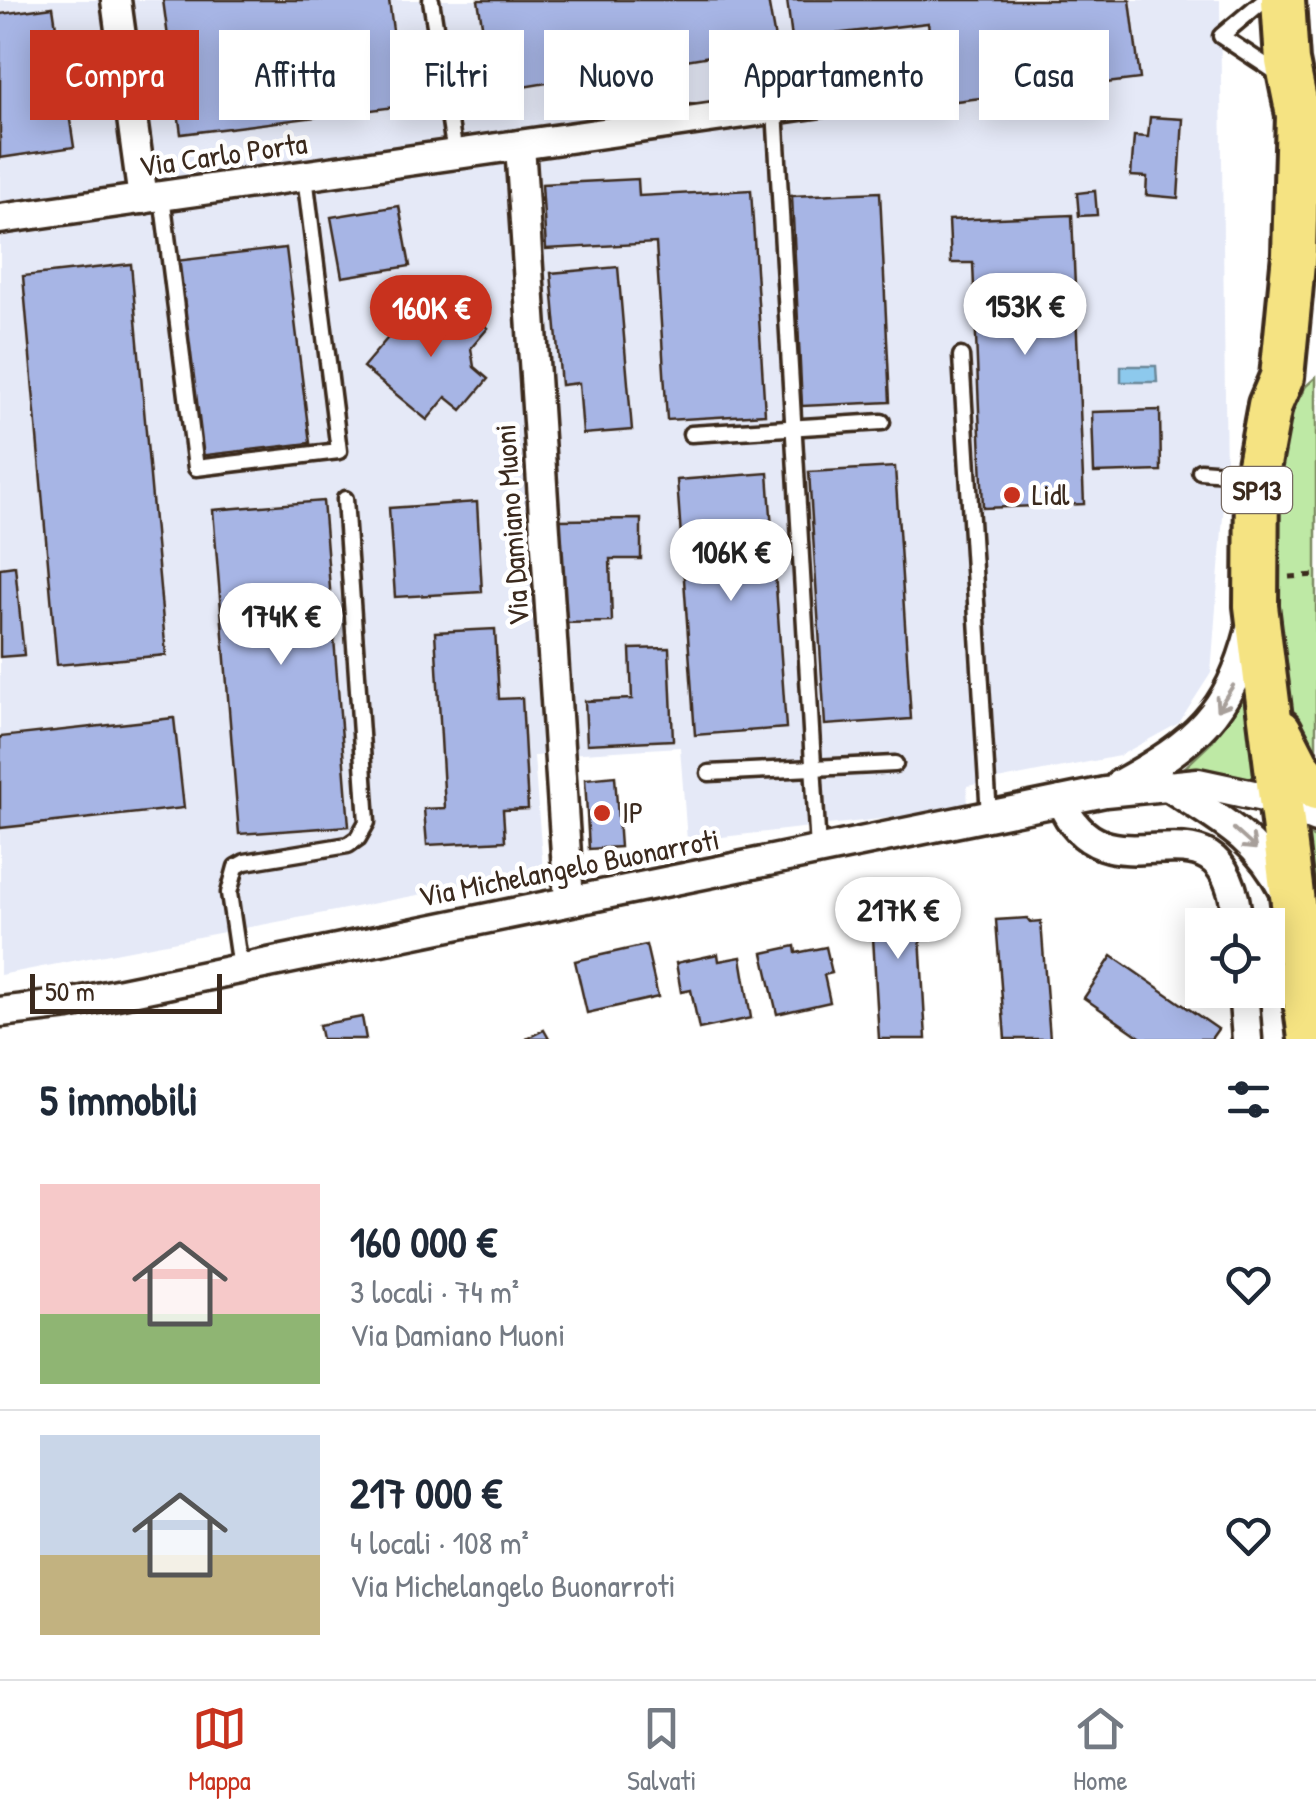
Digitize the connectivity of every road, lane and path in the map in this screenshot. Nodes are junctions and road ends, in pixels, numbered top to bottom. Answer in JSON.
{"nodes":[{"id":1,"x":116,"y":0,"type":"edge"},
{"id":2,"x":431,"y":0,"type":"edge"},
{"id":3,"x":1264,"y":0,"type":"edge"},
{"id":4,"x":1283,"y":0,"type":"edge"},
{"id":5,"x":1302,"y":113,"type":"edge"},
{"id":6,"x":709,"y":118,"type":"edge"},
{"id":7,"x":776,"y":120,"type":"edge"},
{"id":8,"x":520,"y":145,"type":"junction"},
{"id":9,"x":455,"y":154,"type":"junction"},
{"id":10,"x":305,"y":176,"type":"junction"},
{"id":11,"x":153,"y":197,"type":"junction"},
{"id":12,"x":0,"y":219,"type":"edge"},
{"id":13,"x":1316,"y":350,"type":"edge"},
{"id":14,"x":961,"y":356,"type":"dead end"},
{"id":15,"x":1282,"y":377,"type":"junction"},
{"id":16,"x":882,"y":422,"type":"dead end"},
{"id":17,"x":792,"y":428,"type":"junction"},
{"id":18,"x":691,"y":434,"type":"dead end"},
{"id":19,"x":1200,"y":471,"type":"dead end"},
{"id":20,"x":1257,"y":475,"type":"junction"},
{"id":21,"x":345,"y":499,"type":"dead end"},
{"id":22,"x":1256,"y":606,"type":"junction"},
{"id":23,"x":894,"y":764,"type":"dead end"},
{"id":24,"x":812,"y":768,"type":"junction"},
{"id":25,"x":709,"y":773,"type":"dead end"},
{"id":26,"x":1165,"y":784,"type":"junction"},
{"id":27,"x":1105,"y":792,"type":"junction"},
{"id":28,"x":1061,"y":801,"type":"junction"},
{"id":29,"x":1305,"y":803,"type":"edge"},
{"id":30,"x":989,"y":816,"type":"junction"},
{"id":31,"x":818,"y":850,"type":"junction"},
{"id":32,"x":568,"y":901,"type":"junction"},
{"id":33,"x":1236,"y":908,"type":"edge"},
{"id":34,"x":1298,"y":920,"type":"junction"},
{"id":35,"x":240,"y":968,"type":"junction"},
{"id":36,"x":46,"y":1008,"type":"junction"},
{"id":37,"x":1244,"y":1008,"type":"edge"},
{"id":38,"x":0,"y":1012,"type":"edge"},
{"id":39,"x":0,"y":1022,"type":"edge"},
{"id":40,"x":1247,"y":1039,"type":"edge"},
{"id":41,"x":1310,"y":1039,"type":"edge"}],
"edges":[{"from":1,"to":11,"type":"street"},
{"from":2,"to":9,"type":"lane"},
{"from":3,"to":5,"type":"lane"},
{"from":4,"to":5,"type":"main road","number":"SP13"},
{"from":5,"to":15,"type":"main road","number":"SP13"},
{"from":6,"to":8,"type":"street","name":"Via Carlo Porta"},
{"from":7,"to":17,"type":"lane"},
{"from":8,"to":9,"type":"street","name":"Via Carlo Porta"},
{"from":8,"to":32,"type":"street","name":"Via Damiano Muoni"},
{"from":9,"to":10,"type":"street","name":"Via Carlo Porta"},
{"from":10,"to":11,"type":"street","name":"Via Carlo Porta"},
{"from":10,"to":11,"type":"lane"},
{"from":11,"to":12,"type":"street","name":"Via Carlo Porta"},
{"from":13,"to":15,"type":"main road"},
{"from":14,"to":30,"type":"lane"},
{"from":15,"to":20,"type":"main road","number":"SP13"},
{"from":16,"to":17,"type":"lane"},
{"from":17,"to":18,"type":"lane"},
{"from":17,"to":24,"type":"lane"},
{"from":19,"to":20,"type":"lane"},
{"from":20,"to":22,"type":"main road","number":"SP13"},
{"from":21,"to":35,"type":"lane"},
{"from":22,"to":27,"type":"street","name":"Via Michelangelo Buonarroti","one_way":true},
{"from":22,"to":29,"type":"main road","number":"SP13"},
{"from":23,"to":24,"type":"lane"},
{"from":24,"to":25,"type":"lane"},
{"from":24,"to":31,"type":"lane"},
{"from":26,"to":27,"type":"street","name":"Via Michelangelo Buonarroti"},
{"from":26,"to":29,"type":"street","name":"Via Michelangelo Buonarroti"},
{"from":26,"to":34,"type":"street","one_way":true},
{"from":27,"to":28,"type":"street","name":"Via Michelangelo Buonarroti"},
{"from":28,"to":30,"type":"street","name":"Via Michelangelo Buonarroti"},
{"from":28,"to":33,"type":"street"},
{"from":29,"to":34,"type":"main road","number":"SP13"},
{"from":30,"to":31,"type":"street","name":"Via Michelangelo Buonarroti"},
{"from":31,"to":32,"type":"street","name":"Via Michelangelo Buonarroti"},
{"from":32,"to":35,"type":"street","name":"Via Michelangelo Buonarroti"},
{"from":34,"to":41,"type":"main road","number":"SP13"},
{"from":35,"to":36,"type":"street","name":"Via Michelangelo Buonarroti"},
{"from":36,"to":38,"type":"street","name":"Via Michelangelo Buonarroti"},
{"from":36,"to":39,"type":"street","name":"Via Michelangelo Buonarroti"},
{"from":37,"to":40,"type":"street"}]}
